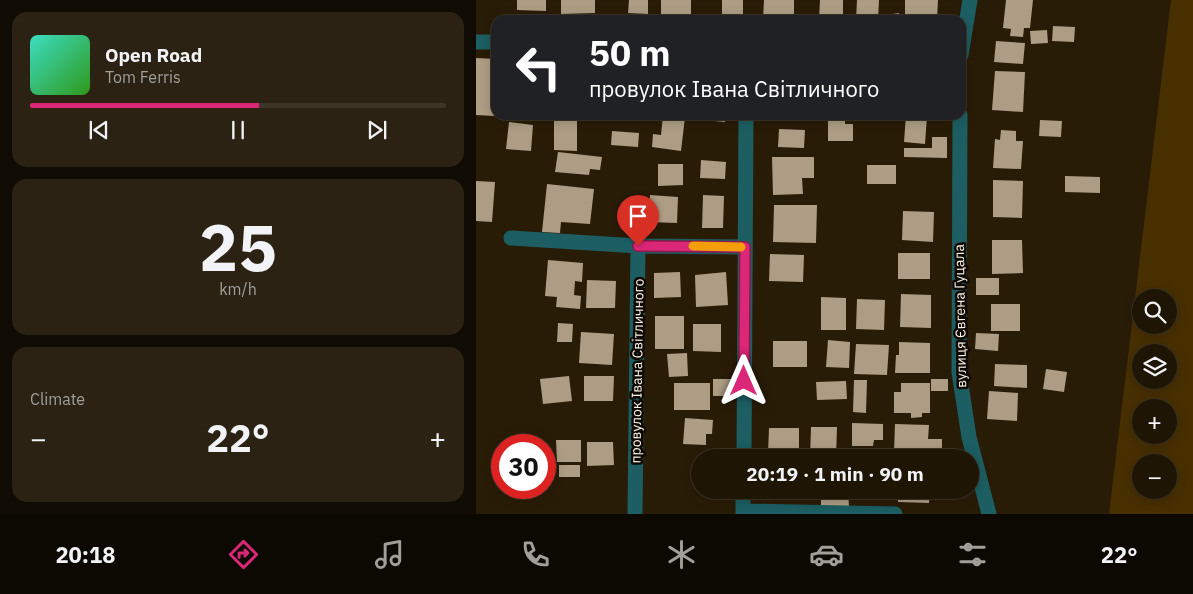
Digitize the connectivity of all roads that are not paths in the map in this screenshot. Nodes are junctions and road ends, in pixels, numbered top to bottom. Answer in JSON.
{"nodes":[{"id":1,"x":970,"y":0,"type":"edge"},
{"id":2,"x":966,"y":24,"type":"edge"},
{"id":3,"x":476,"y":42,"type":"edge"},
{"id":4,"x":491,"y":42,"type":"edge"},
{"id":5,"x":746,"y":120,"type":"edge"},
{"id":6,"x":960,"y":120,"type":"edge"},
{"id":7,"x":510,"y":238,"type":"dead end"},
{"id":8,"x":638,"y":246,"type":"junction"},
{"id":9,"x":745,"y":247,"type":"junction"},
{"id":10,"x":744,"y":449,"type":"edge"},
{"id":11,"x":743,"y":499,"type":"edge"},
{"id":12,"x":743,"y":513,"type":"edge"},
{"id":13,"x":635,"y":514,"type":"edge"},
{"id":14,"x":895,"y":514,"type":"edge"},
{"id":15,"x":988,"y":514,"type":"edge"}],
"edges":[{"from":1,"to":2,"type":"street"},
{"from":3,"to":4,"type":"street"},
{"from":5,"to":9,"type":"street"},
{"from":6,"to":15,"type":"street","name":"вулиця Євгена Гуцала"},
{"from":7,"to":8,"type":"street"},
{"from":8,"to":9,"type":"street"},
{"from":8,"to":13,"type":"street","name":"провулок Івана Світличного"},
{"from":9,"to":10,"type":"street"},
{"from":11,"to":12,"type":"street"},
{"from":12,"to":14,"type":"street"}]}
